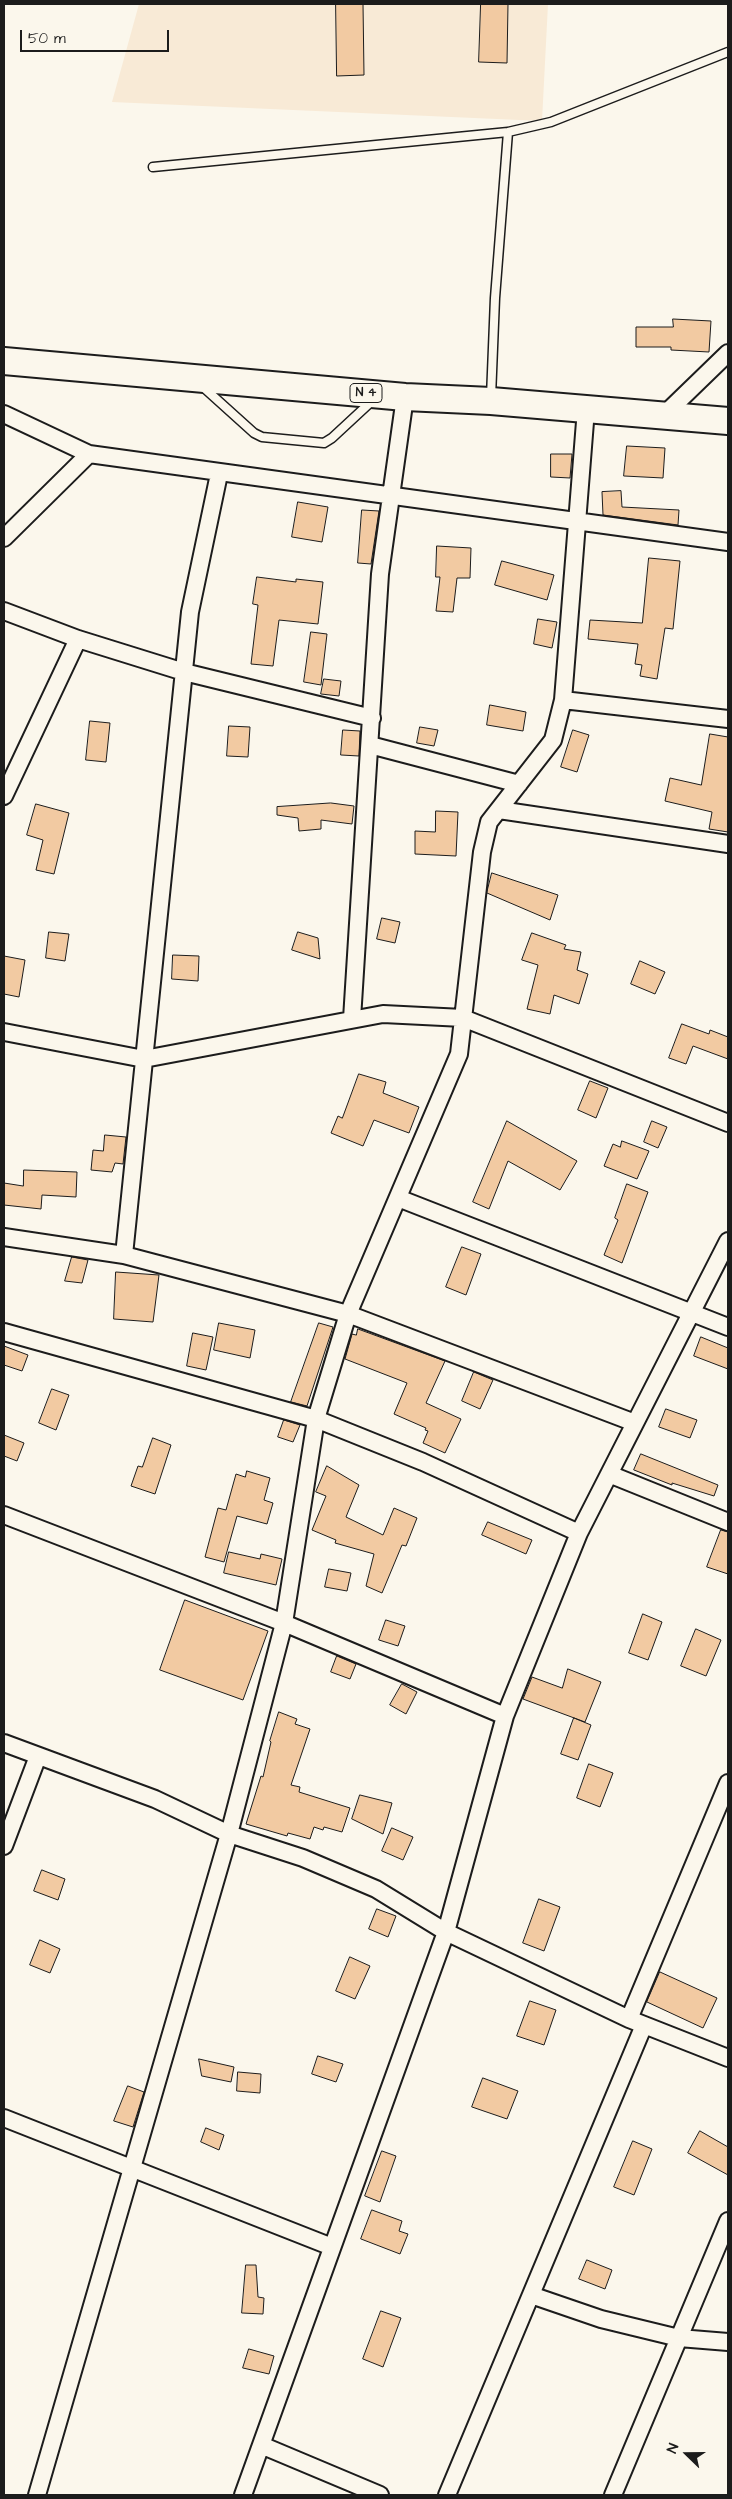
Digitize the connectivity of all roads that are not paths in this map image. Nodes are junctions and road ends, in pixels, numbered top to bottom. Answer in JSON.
{"nodes":[{"id":1,"x":728,"y":52,"type":"edge"},
{"id":2,"x":508,"y":132,"type":"junction"},
{"id":3,"x":153,"y":167,"type":"dead end"},
{"id":4,"x":728,"y":353,"type":"edge"},
{"id":5,"x":4,"y":361,"type":"edge"},
{"id":6,"x":192,"y":377,"type":"junction"},
{"id":7,"x":378,"y":394,"type":"junction"},
{"id":8,"x":405,"y":397,"type":"junction"},
{"id":9,"x":491,"y":401,"type":"junction"},
{"id":10,"x":586,"y":408,"type":"junction"},
{"id":11,"x":4,"y":414,"type":"edge"},
{"id":12,"x":664,"y":414,"type":"junction"},
{"id":13,"x":728,"y":421,"type":"edge"},
{"id":14,"x":89,"y":454,"type":"junction"},
{"id":15,"x":219,"y":474,"type":"junction"},
{"id":16,"x":391,"y":496,"type":"junction"},
{"id":17,"x":579,"y":522,"type":"junction"},
{"id":18,"x":4,"y":538,"type":"edge"},
{"id":19,"x":728,"y":542,"type":"edge"},
{"id":20,"x":4,"y":611,"type":"edge"},
{"id":21,"x":78,"y":639,"type":"junction"},
{"id":22,"x":184,"y":672,"type":"junction"},
{"id":23,"x":563,"y":700,"type":"junction"},
{"id":24,"x":372,"y":718,"type":"junction"},
{"id":25,"x":728,"y":719,"type":"edge"},
{"id":26,"x":370,"y":745,"type":"junction"},
{"id":27,"x":519,"y":784,"type":"junction"},
{"id":28,"x":4,"y":796,"type":"edge"},
{"id":29,"x":499,"y":810,"type":"junction"},
{"id":30,"x":728,"y":844,"type":"edge"},
{"id":31,"x":463,"y":1018,"type":"junction"},
{"id":32,"x":352,"y":1019,"type":"junction"},
{"id":33,"x":4,"y":1032,"type":"edge"},
{"id":34,"x":144,"y":1059,"type":"junction"},
{"id":35,"x":728,"y":1123,"type":"edge"},
{"id":36,"x":398,"y":1198,"type":"junction"},
{"id":37,"x":4,"y":1237,"type":"edge"},
{"id":38,"x":728,"y":1241,"type":"edge"},
{"id":39,"x":124,"y":1255,"type":"junction"},
{"id":40,"x":691,"y":1313,"type":"junction"},
{"id":41,"x":348,"y":1314,"type":"junction"},
{"id":42,"x":728,"y":1327,"type":"edge"},
{"id":43,"x":4,"y":1332,"type":"edge"},
{"id":44,"x":316,"y":1419,"type":"junction"},
{"id":45,"x":635,"y":1423,"type":"junction"},
{"id":46,"x":609,"y":1474,"type":"junction"},
{"id":47,"x":4,"y":1515,"type":"edge"},
{"id":48,"x":728,"y":1522,"type":"edge"},
{"id":49,"x":579,"y":1533,"type":"junction"},
{"id":50,"x":284,"y":1623,"type":"junction"},
{"id":51,"x":505,"y":1716,"type":"junction"},
{"id":52,"x":4,"y":1743,"type":"edge"},
{"id":53,"x":38,"y":1756,"type":"junction"},
{"id":54,"x":728,"y":1783,"type":"edge"},
{"id":55,"x":229,"y":1834,"type":"junction"},
{"id":56,"x":4,"y":1846,"type":"edge"},
{"id":57,"x":446,"y":1932,"type":"junction"},
{"id":58,"x":636,"y":2022,"type":"junction"},
{"id":59,"x":728,"y":2058,"type":"edge"},
{"id":60,"x":4,"y":2118,"type":"edge"},
{"id":61,"x":132,"y":2168,"type":"junction"},
{"id":62,"x":728,"y":2221,"type":"edge"},
{"id":63,"x":332,"y":2247,"type":"junction"},
{"id":64,"x":531,"y":2295,"type":"junction"},
{"id":65,"x":679,"y":2338,"type":"junction"},
{"id":66,"x":728,"y":2342,"type":"edge"},
{"id":67,"x":261,"y":2445,"type":"junction"},
{"id":68,"x":37,"y":2495,"type":"edge"},
{"id":69,"x":243,"y":2495,"type":"edge"},
{"id":70,"x":380,"y":2495,"type":"edge"},
{"id":71,"x":447,"y":2495,"type":"edge"},
{"id":72,"x":613,"y":2495,"type":"edge"}],
"edges":[{"from":1,"to":2,"type":"lane"},
{"from":2,"to":3,"type":"lane"},
{"from":2,"to":9,"type":"lane"},
{"from":4,"to":12,"type":"street"},
{"from":5,"to":6,"type":"highway","number":"N 4"},
{"from":6,"to":7,"type":"highway","number":"N 4"},
{"from":6,"to":7,"type":"lane"},
{"from":7,"to":8,"type":"highway","number":"N 4"},
{"from":8,"to":9,"type":"highway","number":"N 4"},
{"from":8,"to":16,"type":"street"},
{"from":9,"to":10,"type":"highway","number":"N 4"},
{"from":10,"to":12,"type":"highway","number":"N 4"},
{"from":10,"to":17,"type":"street"},
{"from":11,"to":14,"type":"street"},
{"from":12,"to":13,"type":"highway","number":"N 4"},
{"from":14,"to":15,"type":"street"},
{"from":14,"to":18,"type":"street"},
{"from":15,"to":16,"type":"street"},
{"from":15,"to":22,"type":"street"},
{"from":16,"to":17,"type":"street"},
{"from":16,"to":24,"type":"street"},
{"from":17,"to":19,"type":"street"},
{"from":17,"to":23,"type":"street"},
{"from":20,"to":21,"type":"street"},
{"from":21,"to":22,"type":"street"},
{"from":21,"to":28,"type":"street"},
{"from":22,"to":24,"type":"street"},
{"from":22,"to":34,"type":"street"},
{"from":23,"to":25,"type":"street"},
{"from":23,"to":27,"type":"street"},
{"from":24,"to":26,"type":"street"},
{"from":26,"to":27,"type":"street"},
{"from":26,"to":32,"type":"street"},
{"from":27,"to":29,"type":"street"},
{"from":29,"to":30,"type":"street"},
{"from":29,"to":31,"type":"street"},
{"from":31,"to":32,"type":"street"},
{"from":31,"to":35,"type":"street"},
{"from":31,"to":36,"type":"street"},
{"from":32,"to":34,"type":"street"},
{"from":33,"to":34,"type":"street"},
{"from":34,"to":39,"type":"street"},
{"from":36,"to":40,"type":"street"},
{"from":36,"to":41,"type":"street"},
{"from":37,"to":39,"type":"street"},
{"from":38,"to":40,"type":"street"},
{"from":39,"to":41,"type":"street"},
{"from":40,"to":42,"type":"street"},
{"from":40,"to":45,"type":"street"},
{"from":41,"to":44,"type":"street"},
{"from":41,"to":45,"type":"street"},
{"from":43,"to":44,"type":"street"},
{"from":44,"to":49,"type":"street"},
{"from":44,"to":50,"type":"street"},
{"from":45,"to":46,"type":"street"},
{"from":46,"to":48,"type":"street"},
{"from":46,"to":49,"type":"street"},
{"from":47,"to":50,"type":"street"},
{"from":49,"to":51,"type":"street"},
{"from":50,"to":51,"type":"street"},
{"from":50,"to":55,"type":"street"},
{"from":51,"to":57,"type":"street"},
{"from":52,"to":53,"type":"street"},
{"from":53,"to":55,"type":"street"},
{"from":53,"to":56,"type":"street"},
{"from":54,"to":58,"type":"street"},
{"from":55,"to":57,"type":"street"},
{"from":55,"to":61,"type":"street"},
{"from":57,"to":58,"type":"street"},
{"from":57,"to":63,"type":"street"},
{"from":58,"to":59,"type":"street"},
{"from":58,"to":64,"type":"street"},
{"from":60,"to":61,"type":"street"},
{"from":61,"to":63,"type":"street"},
{"from":61,"to":68,"type":"street"},
{"from":62,"to":65,"type":"street"},
{"from":63,"to":67,"type":"street"},
{"from":64,"to":65,"type":"street"},
{"from":64,"to":71,"type":"street"},
{"from":65,"to":66,"type":"street"},
{"from":65,"to":72,"type":"street"},
{"from":67,"to":69,"type":"street"},
{"from":67,"to":70,"type":"street"}]}
